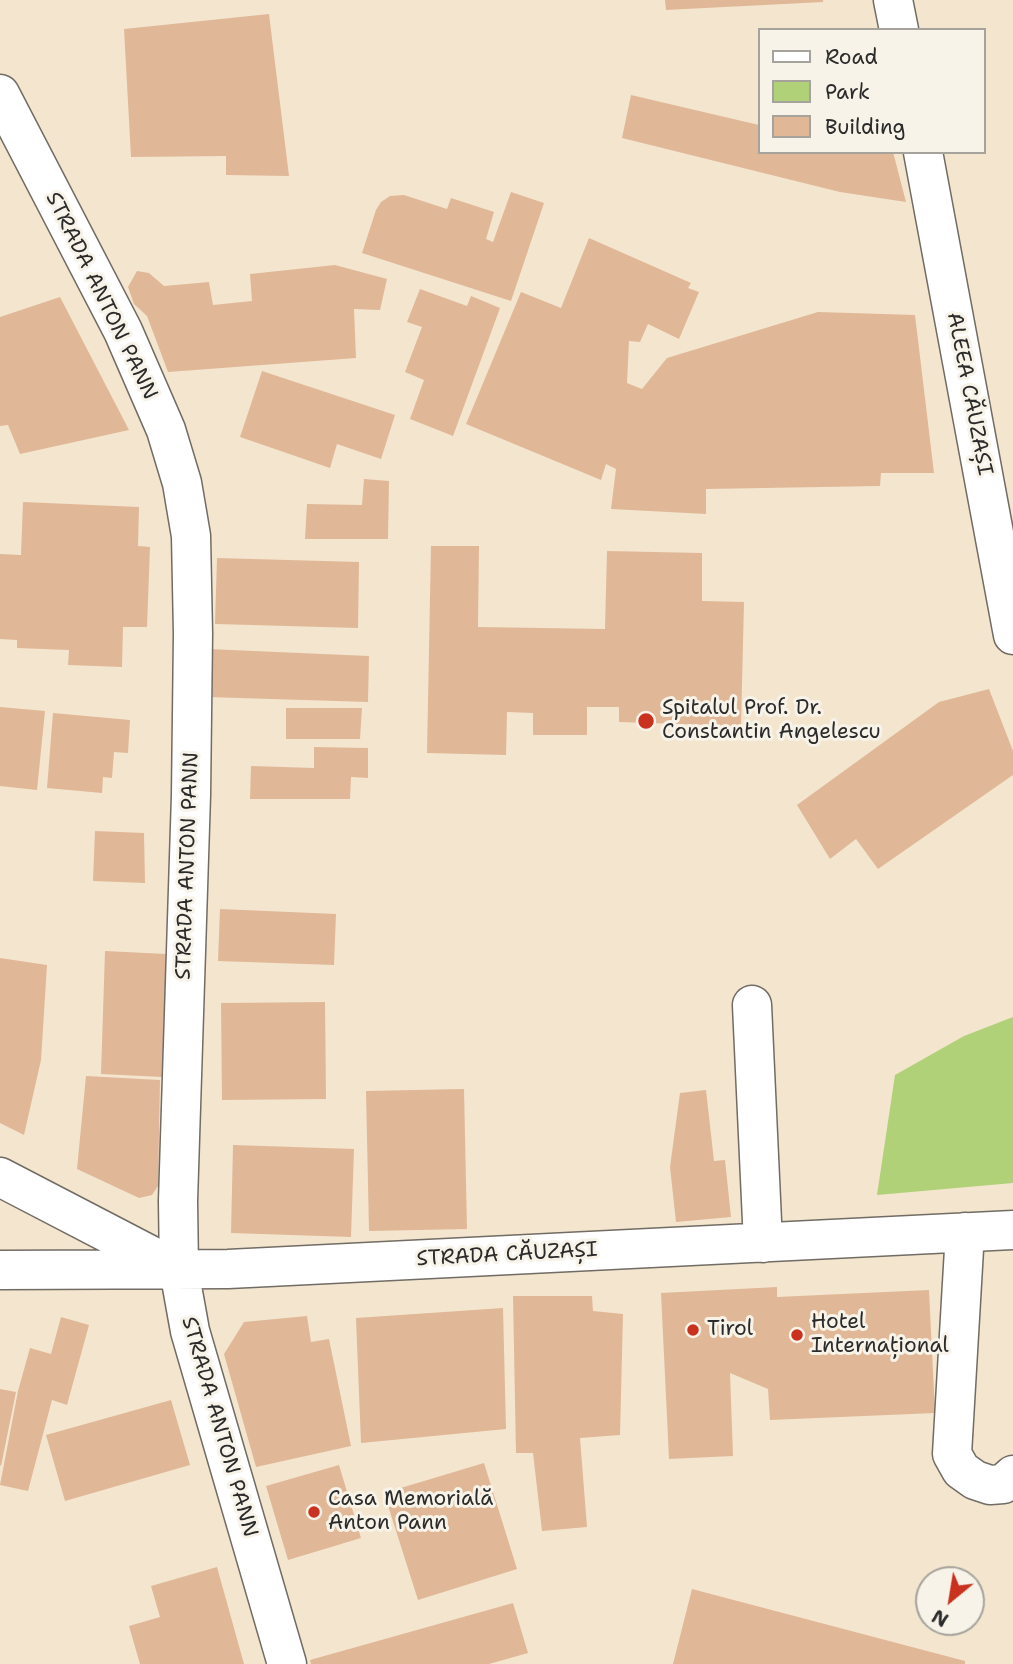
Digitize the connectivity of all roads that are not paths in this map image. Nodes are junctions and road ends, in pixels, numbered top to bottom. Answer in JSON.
{"nodes":[{"id":1,"x":893,"y":0,"type":"edge"},
{"id":2,"x":899,"y":28,"type":"edge"},
{"id":3,"x":0,"y":94,"type":"edge"},
{"id":4,"x":923,"y":154,"type":"edge"},
{"id":5,"x":1011,"y":618,"type":"edge"},
{"id":6,"x":752,"y":1005,"type":"dead end"},
{"id":7,"x":0,"y":1177,"type":"edge"},
{"id":8,"x":1013,"y":1230,"type":"edge"},
{"id":9,"x":965,"y":1232,"type":"junction"},
{"id":10,"x":763,"y":1243,"type":"junction"},
{"id":11,"x":0,"y":1270,"type":"edge"},
{"id":12,"x":179,"y":1270,"type":"junction"},
{"id":13,"x":1013,"y":1475,"type":"edge"},
{"id":14,"x":287,"y":1664,"type":"edge"}],
"edges":[{"from":1,"to":2,"type":"street"},
{"from":3,"to":12,"type":"street","name":"STRADA ANTON PANN"},
{"from":4,"to":5,"type":"street","name":"ALEEA CĂUZAȘI"},
{"from":6,"to":10,"type":"street"},
{"from":7,"to":12,"type":"street"},
{"from":8,"to":9,"type":"street","name":"STRADA CĂUZAȘI"},
{"from":9,"to":10,"type":"street","name":"STRADA CĂUZAȘI"},
{"from":9,"to":13,"type":"street"},
{"from":10,"to":12,"type":"street","name":"STRADA CĂUZAȘI"},
{"from":11,"to":12,"type":"street","name":"STRADA CĂUZAȘI"},
{"from":12,"to":14,"type":"street","name":"STRADA ANTON PANN"}]}
